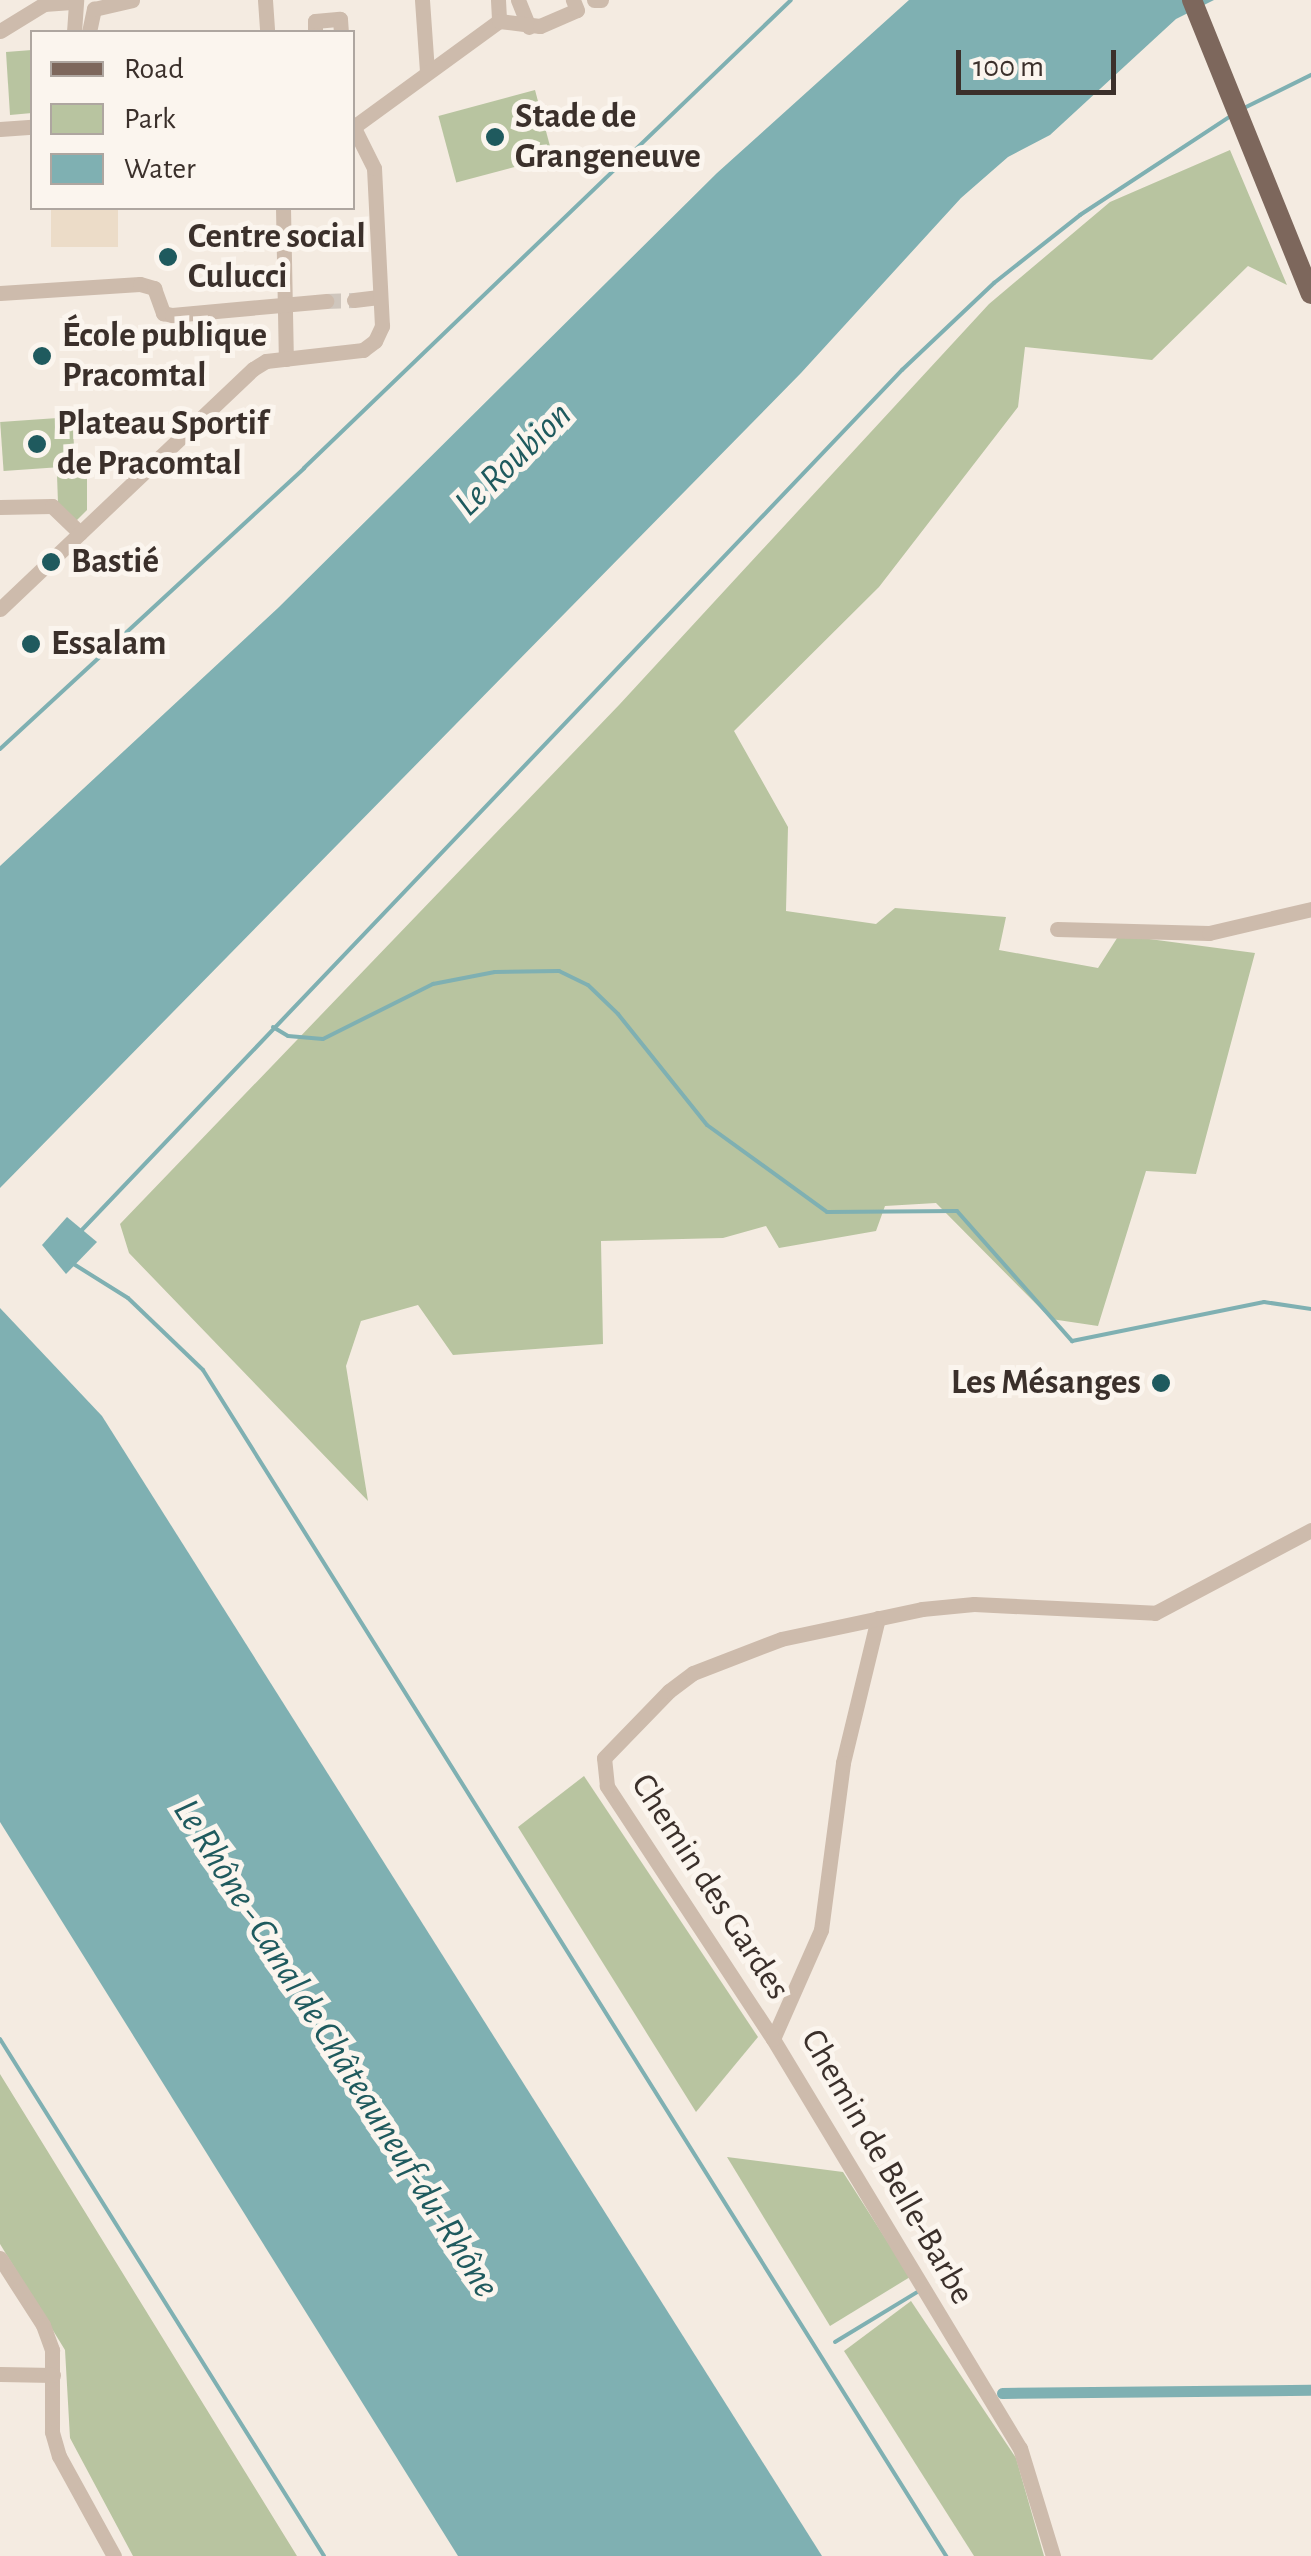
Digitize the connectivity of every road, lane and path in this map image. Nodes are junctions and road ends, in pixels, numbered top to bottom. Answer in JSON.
{"nodes":[{"id":1,"x":132,"y":0,"type":"edge"},
{"id":2,"x":265,"y":0,"type":"edge"},
{"id":3,"x":422,"y":0,"type":"edge"},
{"id":4,"x":498,"y":0,"type":"edge"},
{"id":5,"x":518,"y":0,"type":"edge"},
{"id":6,"x":573,"y":0,"type":"edge"},
{"id":7,"x":1192,"y":0,"type":"edge"},
{"id":8,"x":75,"y":1,"type":"edge"},
{"id":9,"x":499,"y":21,"type":"junction"},
{"id":10,"x":534,"y":27,"type":"junction"},
{"id":11,"x":74,"y":30,"type":"edge"},
{"id":12,"x":90,"y":30,"type":"edge"},
{"id":13,"x":267,"y":30,"type":"edge"},
{"id":14,"x":316,"y":30,"type":"edge"},
{"id":15,"x":341,"y":30,"type":"edge"},
{"id":16,"x":0,"y":31,"type":"edge"},
{"id":17,"x":427,"y":71,"type":"junction"},
{"id":18,"x":355,"y":124,"type":"edge"},
{"id":19,"x":355,"y":126,"type":"edge"},
{"id":20,"x":30,"y":127,"type":"edge"},
{"id":21,"x":0,"y":130,"type":"edge"},
{"id":22,"x":283,"y":210,"type":"edge"},
{"id":23,"x":0,"y":293,"type":"edge"},
{"id":24,"x":1311,"y":294,"type":"edge"},
{"id":25,"x":379,"y":297,"type":"junction"},
{"id":26,"x":354,"y":300,"type":"tunnel mouth"},
{"id":27,"x":326,"y":302,"type":"tunnel mouth"},
{"id":28,"x":281,"y":304,"type":"junction"},
{"id":29,"x":286,"y":359,"type":"junction"},
{"id":30,"x":0,"y":508,"type":"edge"},
{"id":31,"x":80,"y":533,"type":"junction"},
{"id":32,"x":0,"y":609,"type":"edge"},
{"id":33,"x":1311,"y":908,"type":"edge"},
{"id":34,"x":1057,"y":930,"type":"dead end"},
{"id":35,"x":1311,"y":1530,"type":"edge"},
{"id":36,"x":878,"y":1618,"type":"junction"},
{"id":37,"x":773,"y":2038,"type":"junction"},
{"id":38,"x":0,"y":2258,"type":"edge"},
{"id":39,"x":0,"y":2374,"type":"edge"},
{"id":40,"x":53,"y":2375,"type":"junction"},
{"id":41,"x":114,"y":2556,"type":"edge"},
{"id":42,"x":1054,"y":2556,"type":"edge"}],
"edges":[{"from":1,"to":12,"type":"street"},
{"from":2,"to":13,"type":"street"},
{"from":3,"to":17,"type":"street"},
{"from":4,"to":9,"type":"street"},
{"from":5,"to":10,"type":"street"},
{"from":6,"to":10,"type":"street"},
{"from":7,"to":24,"type":"main road"},
{"from":8,"to":11,"type":"street"},
{"from":8,"to":16,"type":"street"},
{"from":9,"to":10,"type":"street"},
{"from":9,"to":17,"type":"street"},
{"from":14,"to":15,"type":"street"},
{"from":17,"to":18,"type":"street"},
{"from":19,"to":25,"type":"street"},
{"from":20,"to":21,"type":"street"},
{"from":22,"to":28,"type":"street"},
{"from":23,"to":28,"type":"street"},
{"from":25,"to":26,"type":"street"},
{"from":25,"to":29,"type":"street"},
{"from":27,"to":28,"type":"street"},
{"from":28,"to":29,"type":"street"},
{"from":29,"to":31,"type":"street"},
{"from":30,"to":31,"type":"street"},
{"from":31,"to":32,"type":"street"},
{"from":33,"to":34,"type":"street"},
{"from":35,"to":36,"type":"street","name":"Chemin des Gardes"},
{"from":36,"to":37,"type":"street","name":"Chemin de Belle-Barbe"},
{"from":36,"to":37,"type":"street","name":"Chemin des Gardes"},
{"from":37,"to":42,"type":"street","name":"Chemin de Belle-Barbe"},
{"from":38,"to":40,"type":"street"},
{"from":39,"to":40,"type":"street"},
{"from":40,"to":41,"type":"street"}]}
